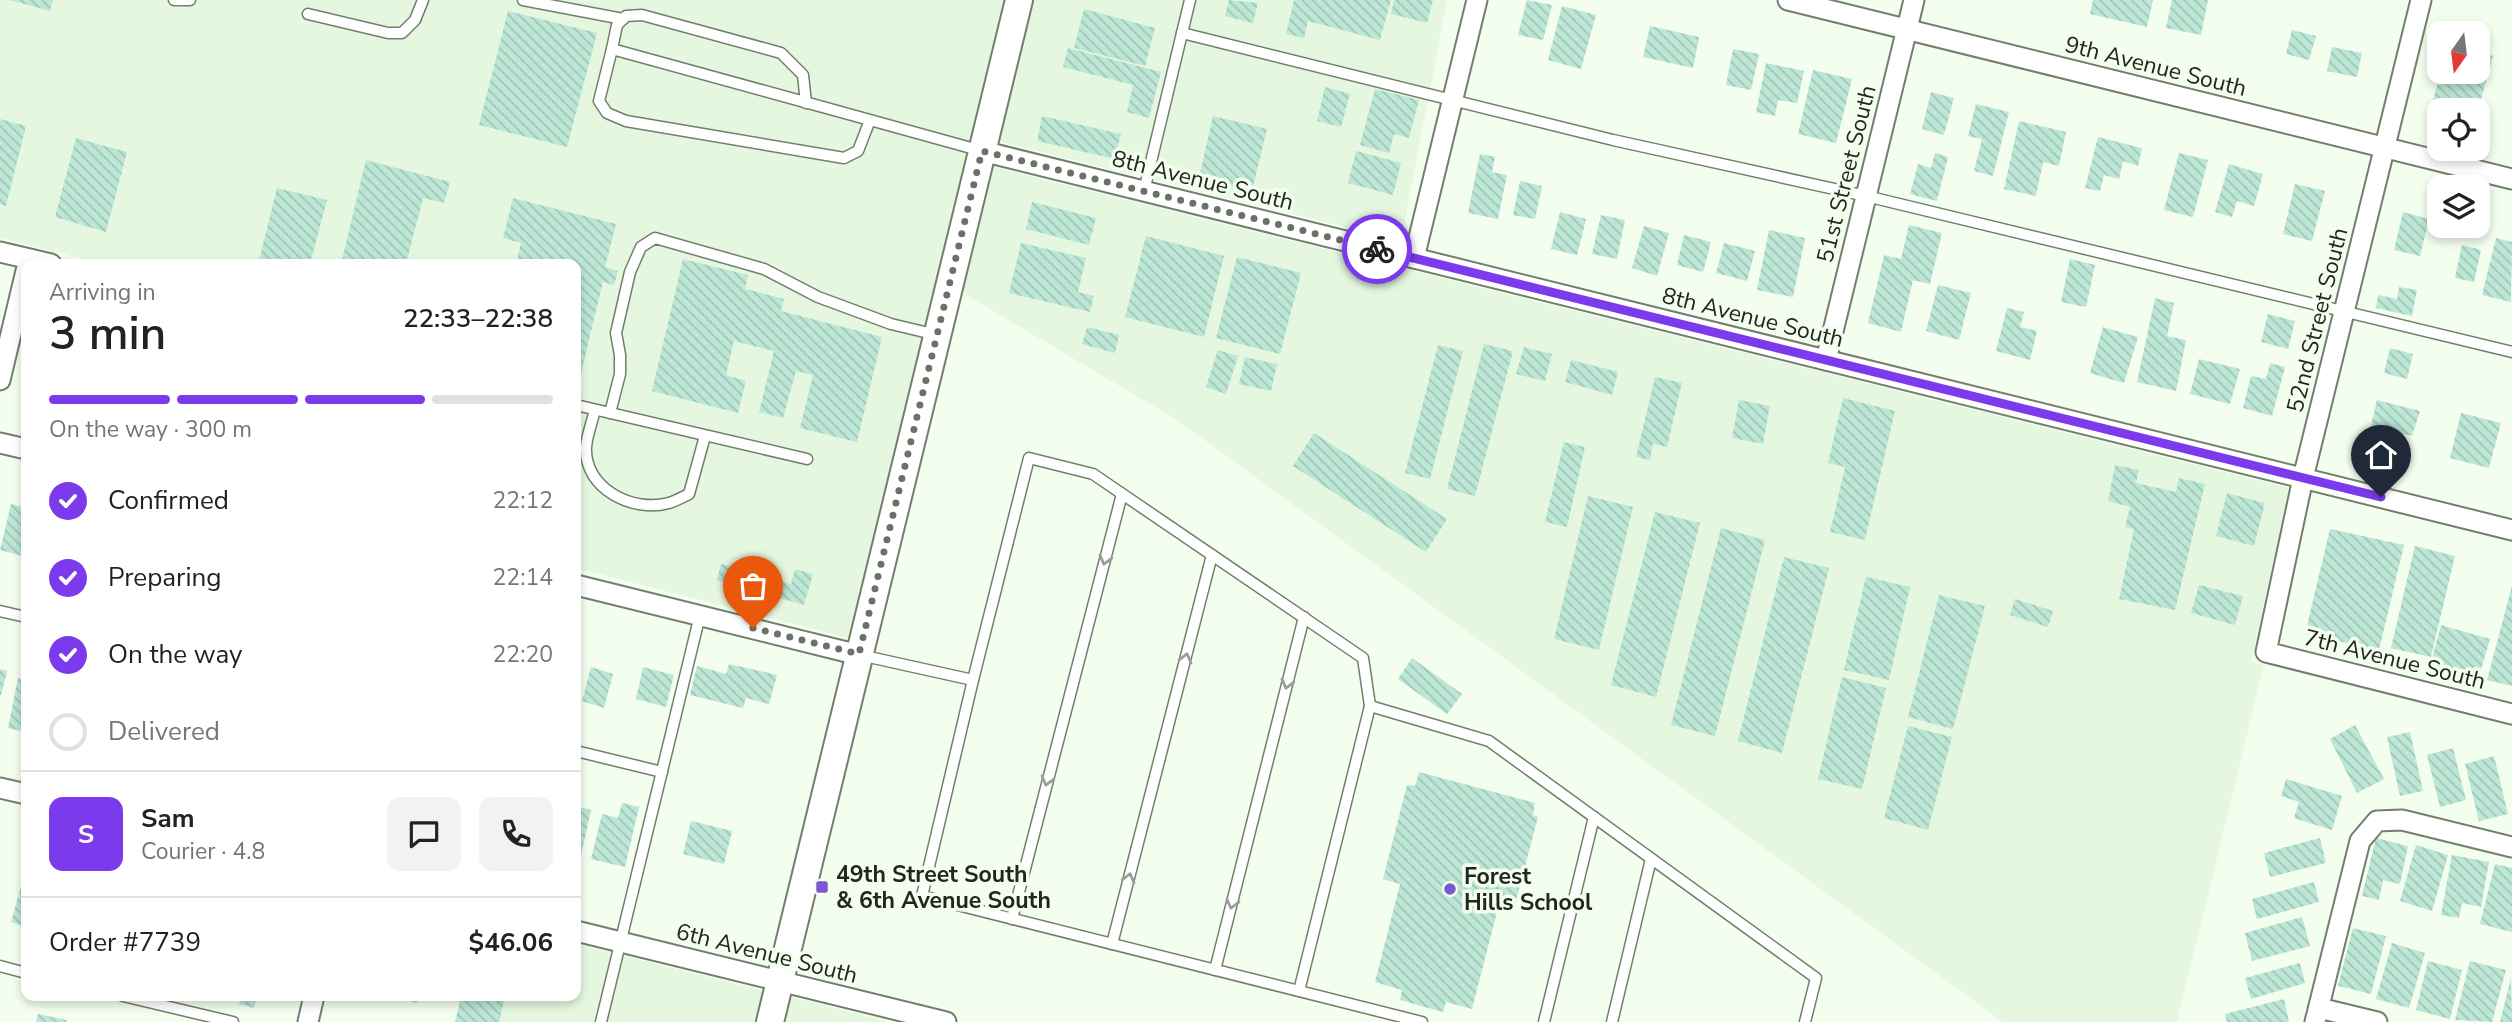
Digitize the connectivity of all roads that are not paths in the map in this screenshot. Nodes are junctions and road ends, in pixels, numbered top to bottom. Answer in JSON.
{"nodes":[{"id":1,"x":174,"y":0,"type":"edge"},
{"id":2,"x":190,"y":0,"type":"edge"},
{"id":3,"x":423,"y":0,"type":"edge"},
{"id":4,"x":523,"y":0,"type":"edge"},
{"id":5,"x":1019,"y":0,"type":"edge"},
{"id":6,"x":1190,"y":0,"type":"edge"},
{"id":7,"x":1477,"y":0,"type":"edge"},
{"id":8,"x":1788,"y":0,"type":"edge"},
{"id":9,"x":1913,"y":0,"type":"edge"},
{"id":10,"x":2421,"y":0,"type":"edge"},
{"id":11,"x":308,"y":14,"type":"dead end"},
{"id":12,"x":623,"y":19,"type":"junction"},
{"id":13,"x":1906,"y":29,"type":"junction"},
{"id":14,"x":1182,"y":33,"type":"junction"},
{"id":15,"x":612,"y":50,"type":"junction"},
{"id":16,"x":1453,"y":99,"type":"junction"},
{"id":17,"x":806,"y":103,"type":"junction"},
{"id":18,"x":870,"y":120,"type":"junction"},
{"id":19,"x":2384,"y":149,"type":"junction"},
{"id":20,"x":982,"y":151,"type":"junction"},
{"id":21,"x":2512,"y":179,"type":"edge"},
{"id":22,"x":1144,"y":191,"type":"junction"},
{"id":23,"x":1866,"y":196,"type":"junction"},
{"id":24,"x":0,"y":252,"type":"edge"},
{"id":25,"x":1414,"y":258,"type":"junction"},
{"id":26,"x":21,"y":262,"type":"edge"},
{"id":27,"x":21,"y":294,"type":"edge"},
{"id":28,"x":2344,"y":311,"type":"junction"},
{"id":29,"x":937,"y":335,"type":"junction"},
{"id":30,"x":2512,"y":352,"type":"edge"},
{"id":31,"x":1826,"y":360,"type":"junction"},
{"id":32,"x":0,"y":380,"type":"edge"},
{"id":33,"x":581,"y":406,"type":"edge"},
{"id":34,"x":595,"y":410,"type":"junction"},
{"id":35,"x":610,"y":413,"type":"junction"},
{"id":36,"x":705,"y":436,"type":"junction"},
{"id":37,"x":0,"y":443,"type":"edge"},
{"id":38,"x":21,"y":448,"type":"edge"},
{"id":39,"x":807,"y":459,"type":"dead end"},
{"id":40,"x":2303,"y":478,"type":"junction"},
{"id":41,"x":1122,"y":494,"type":"junction"},
{"id":42,"x":2512,"y":530,"type":"edge"},
{"id":43,"x":1212,"y":555,"type":"junction"},
{"id":44,"x":581,"y":586,"type":"edge"},
{"id":45,"x":0,"y":611,"type":"edge"},
{"id":46,"x":700,"y":615,"type":"junction"},
{"id":47,"x":21,"y":616,"type":"edge"},
{"id":48,"x":1304,"y":617,"type":"junction"},
{"id":49,"x":2266,"y":652,"type":"joint"},
{"id":50,"x":859,"y":654,"type":"junction"},
{"id":51,"x":972,"y":680,"type":"junction"},
{"id":52,"x":1370,"y":706,"type":"junction"},
{"id":53,"x":2512,"y":713,"type":"edge"},
{"id":54,"x":581,"y":752,"type":"edge"},
{"id":55,"x":662,"y":772,"type":"junction"},
{"id":56,"x":0,"y":788,"type":"edge"},
{"id":57,"x":21,"y":793,"type":"edge"},
{"id":58,"x":1594,"y":817,"type":"junction"},
{"id":59,"x":2512,"y":847,"type":"edge"},
{"id":60,"x":1651,"y":859,"type":"junction"},
{"id":61,"x":1012,"y":919,"type":"junction"},
{"id":62,"x":581,"y":932,"type":"edge"},
{"id":63,"x":621,"y":942,"type":"junction"},
{"id":64,"x":1112,"y":944,"type":"junction"},
{"id":65,"x":0,"y":967,"type":"edge"},
{"id":66,"x":1215,"y":970,"type":"junction"},
{"id":67,"x":21,"y":972,"type":"edge"},
{"id":68,"x":780,"y":981,"type":"junction"},
{"id":69,"x":1299,"y":991,"type":"junction"},
{"id":70,"x":144,"y":1001,"type":"edge"},
{"id":71,"x":313,"y":1001,"type":"edge"},
{"id":72,"x":2317,"y":1015,"type":"edge"},
{"id":73,"x":940,"y":1021,"type":"edge"},
{"id":74,"x":233,"y":1022,"type":"edge"},
{"id":75,"x":308,"y":1022,"type":"edge"},
{"id":76,"x":601,"y":1022,"type":"edge"},
{"id":77,"x":770,"y":1022,"type":"edge"},
{"id":78,"x":1418,"y":1022,"type":"edge"},
{"id":79,"x":1544,"y":1022,"type":"edge"},
{"id":80,"x":1612,"y":1022,"type":"edge"},
{"id":81,"x":1805,"y":1022,"type":"edge"},
{"id":82,"x":2377,"y":1022,"type":"edge"}],
"edges":[{"from":1,"to":2,"type":"lane"},
{"from":3,"to":11,"type":"lane"},
{"from":4,"to":12,"type":"lane"},
{"from":5,"to":20,"type":"main road"},
{"from":6,"to":14,"type":"lane"},
{"from":7,"to":16,"type":"street"},
{"from":8,"to":13,"type":"street","name":"9th Avenue South"},
{"from":9,"to":13,"type":"street","name":"51st Street South"},
{"from":10,"to":19,"type":"street","name":"52nd Street South"},
{"from":12,"to":15,"type":"lane"},
{"from":12,"to":17,"type":"lane"},
{"from":13,"to":19,"type":"street","name":"9th Avenue South"},
{"from":13,"to":23,"type":"street","name":"51st Street South"},
{"from":14,"to":16,"type":"lane"},
{"from":14,"to":22,"type":"lane"},
{"from":15,"to":17,"type":"lane"},
{"from":15,"to":18,"type":"lane"},
{"from":16,"to":23,"type":"lane"},
{"from":16,"to":25,"type":"street"},
{"from":17,"to":18,"type":"lane"},
{"from":18,"to":20,"type":"lane"},
{"from":19,"to":21,"type":"street","name":"9th Avenue South"},
{"from":19,"to":28,"type":"street","name":"52nd Street South"},
{"from":20,"to":22,"type":"street","name":"8th Avenue South"},
{"from":20,"to":29,"type":"main road"},
{"from":22,"to":25,"type":"street","name":"8th Avenue South"},
{"from":23,"to":28,"type":"lane"},
{"from":23,"to":31,"type":"street","name":"51st Street South"},
{"from":24,"to":26,"type":"street"},
{"from":25,"to":31,"type":"street","name":"8th Avenue South"},
{"from":27,"to":32,"type":"street"},
{"from":28,"to":30,"type":"lane"},
{"from":28,"to":40,"type":"street","name":"52nd Street South"},
{"from":29,"to":35,"type":"lane"},
{"from":29,"to":50,"type":"main road"},
{"from":31,"to":40,"type":"street","name":"8th Avenue South"},
{"from":33,"to":34,"type":"lane"},
{"from":34,"to":35,"type":"lane"},
{"from":34,"to":36,"type":"lane"},
{"from":35,"to":36,"type":"lane"},
{"from":36,"to":39,"type":"lane"},
{"from":37,"to":38,"type":"street"},
{"from":40,"to":42,"type":"street","name":"8th Avenue South"},
{"from":40,"to":49,"type":"street","name":"52nd Street South"},
{"from":41,"to":43,"type":"lane"},
{"from":41,"to":51,"type":"lane"},
{"from":41,"to":61,"type":"lane","one_way":true},
{"from":43,"to":48,"type":"lane"},
{"from":64,"to":43,"type":"lane","one_way":true},
{"from":44,"to":46,"type":"street"},
{"from":45,"to":47,"type":"lane"},
{"from":46,"to":50,"type":"street"},
{"from":46,"to":55,"type":"lane"},
{"from":48,"to":52,"type":"lane"},
{"from":48,"to":66,"type":"lane","one_way":true},
{"from":49,"to":53,"type":"street","name":"7th Avenue South"},
{"from":50,"to":51,"type":"lane"},
{"from":50,"to":68,"type":"main road"},
{"from":51,"to":61,"type":"lane"},
{"from":52,"to":58,"type":"lane"},
{"from":52,"to":69,"type":"lane"},
{"from":54,"to":55,"type":"lane"},
{"from":55,"to":63,"type":"lane"},
{"from":56,"to":57,"type":"street"},
{"from":58,"to":60,"type":"lane"},
{"from":58,"to":79,"type":"lane"},
{"from":59,"to":72,"type":"street"},
{"from":60,"to":80,"type":"lane"},
{"from":60,"to":81,"type":"lane"},
{"from":61,"to":64,"type":"lane"},
{"from":62,"to":63,"type":"street","name":"6th Avenue South"},
{"from":63,"to":68,"type":"street","name":"6th Avenue South"},
{"from":63,"to":76,"type":"lane"},
{"from":64,"to":66,"type":"lane"},
{"from":65,"to":67,"type":"lane"},
{"from":66,"to":69,"type":"lane"},
{"from":68,"to":73,"type":"street","name":"6th Avenue South"},
{"from":68,"to":77,"type":"main road"},
{"from":69,"to":78,"type":"lane"},
{"from":70,"to":74,"type":"lane"},
{"from":71,"to":75,"type":"street"},
{"from":72,"to":82,"type":"street"}]}
